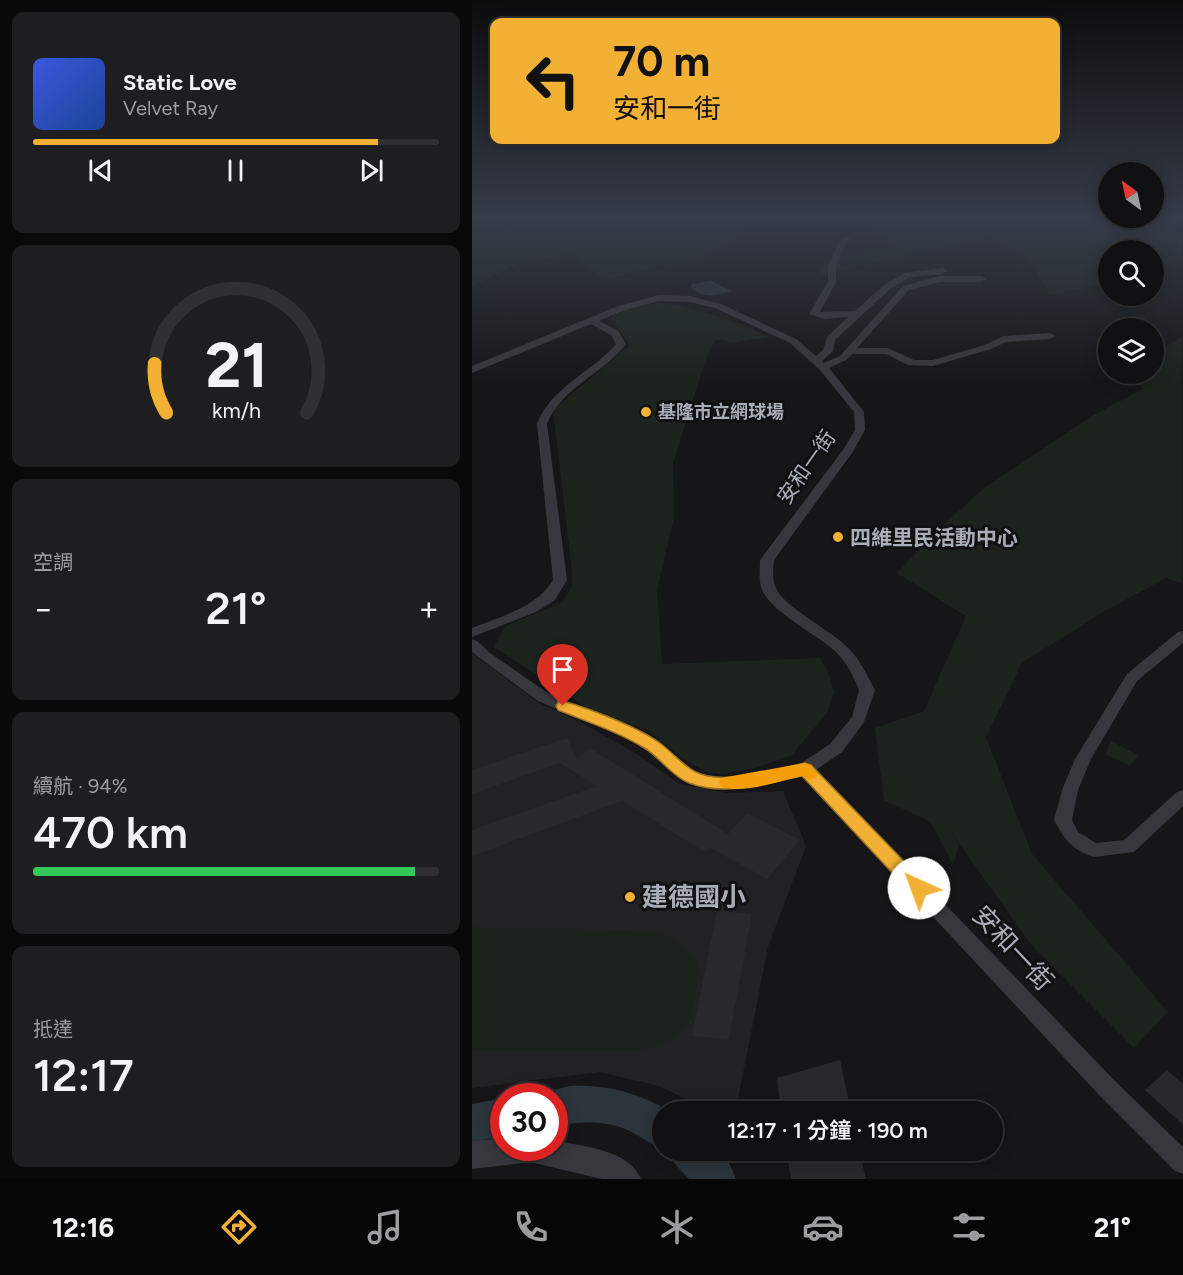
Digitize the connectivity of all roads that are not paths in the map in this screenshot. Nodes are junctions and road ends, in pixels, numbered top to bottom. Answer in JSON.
{"nodes":[{"id":1,"x":832,"y":273,"type":"edge"},
{"id":2,"x":923,"y":273,"type":"edge"},
{"id":3,"x":982,"y":279,"type":"dead end"},
{"id":4,"x":965,"y":287,"type":"dead end"},
{"id":5,"x":901,"y":295,"type":"junction"},
{"id":6,"x":856,"y":314,"type":"junction"},
{"id":7,"x":592,"y":321,"type":"junction"},
{"id":8,"x":1050,"y":336,"type":"dead end"},
{"id":9,"x":851,"y":351,"type":"junction"},
{"id":10,"x":820,"y":364,"type":"junction"},
{"id":11,"x":472,"y":370,"type":"edge"},
{"id":12,"x":472,"y":633,"type":"edge"},
{"id":13,"x":1183,"y":635,"type":"edge"},
{"id":14,"x":472,"y":644,"type":"edge"},
{"id":15,"x":805,"y":769,"type":"junction"},
{"id":16,"x":1183,"y":796,"type":"edge"},
{"id":17,"x":472,"y":1155,"type":"edge"},
{"id":18,"x":1183,"y":1163,"type":"edge"},
{"id":19,"x":627,"y":1179,"type":"edge"}],
"edges":[{"from":1,"to":6,"type":"street"},
{"from":2,"to":6,"type":"street"},
{"from":3,"to":5,"type":"street"},
{"from":4,"to":5,"type":"street"},
{"from":5,"to":9,"type":"street"},
{"from":6,"to":10,"type":"street"},
{"from":7,"to":10,"type":"street","name":"安和一街"},
{"from":7,"to":11,"type":"street","name":"安和一街"},
{"from":7,"to":12,"type":"street"},
{"from":8,"to":9,"type":"street"},
{"from":9,"to":10,"type":"street"},
{"from":10,"to":15,"type":"street","name":"安和一街"},
{"from":13,"to":16,"type":"street"},
{"from":14,"to":15,"type":"street","name":"安和一街"},
{"from":15,"to":18,"type":"street","name":"安和一街"},
{"from":17,"to":19,"type":"street"}]}
